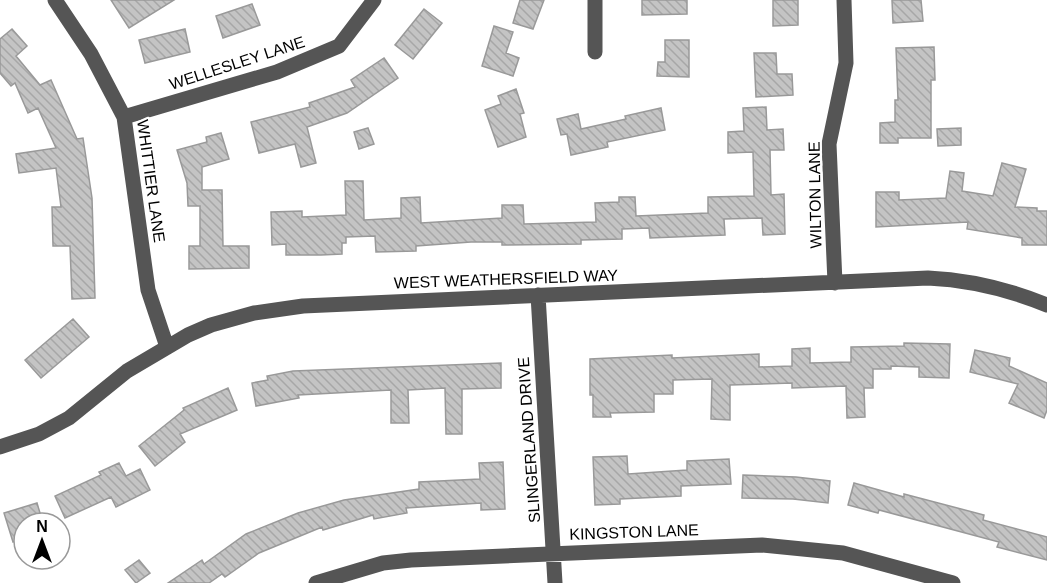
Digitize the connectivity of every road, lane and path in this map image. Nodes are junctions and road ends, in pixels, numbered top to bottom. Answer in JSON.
{"nodes":[{"id":1,"x":54,"y":0,"type":"edge"},
{"id":2,"x":374,"y":0,"type":"edge"},
{"id":3,"x":595,"y":0,"type":"edge"},
{"id":4,"x":844,"y":0,"type":"edge"},
{"id":5,"x":595,"y":52,"type":"dead end"},
{"id":6,"x":124,"y":117,"type":"junction"},
{"id":7,"x":835,"y":284,"type":"junction"},
{"id":8,"x":538,"y":295,"type":"junction"},
{"id":9,"x":1047,"y":305,"type":"edge"},
{"id":10,"x":167,"y":347,"type":"junction"},
{"id":11,"x":0,"y":447,"type":"edge"},
{"id":12,"x":554,"y":554,"type":"junction"},
{"id":13,"x":316,"y":583,"type":"edge"},
{"id":14,"x":555,"y":583,"type":"edge"},
{"id":15,"x":953,"y":583,"type":"edge"}],
"edges":[{"from":1,"to":6,"type":"street","name":"WHITTIER LANE"},
{"from":2,"to":6,"type":"street","name":"WELLESLEY LANE"},
{"from":3,"to":5,"type":"street"},
{"from":4,"to":7,"type":"street","name":"WILTON LANE"},
{"from":6,"to":10,"type":"street","name":"WHITTIER LANE"},
{"from":7,"to":8,"type":"street","name":"WEST WEATHERSFIELD WAY"},
{"from":7,"to":9,"type":"street","name":"WEST WEATHERSFIELD WAY"},
{"from":8,"to":10,"type":"street","name":"WEST WEATHERSFIELD WAY"},
{"from":8,"to":12,"type":"street","name":"SLINGERLAND DRIVE"},
{"from":10,"to":11,"type":"street","name":"WEST WEATHERSFIELD WAY"},
{"from":12,"to":13,"type":"street","name":"KINGSTON LANE"},
{"from":12,"to":14,"type":"street","name":"SLINGERLAND DRIVE"},
{"from":12,"to":15,"type":"street","name":"KINGSTON LANE"}]}
